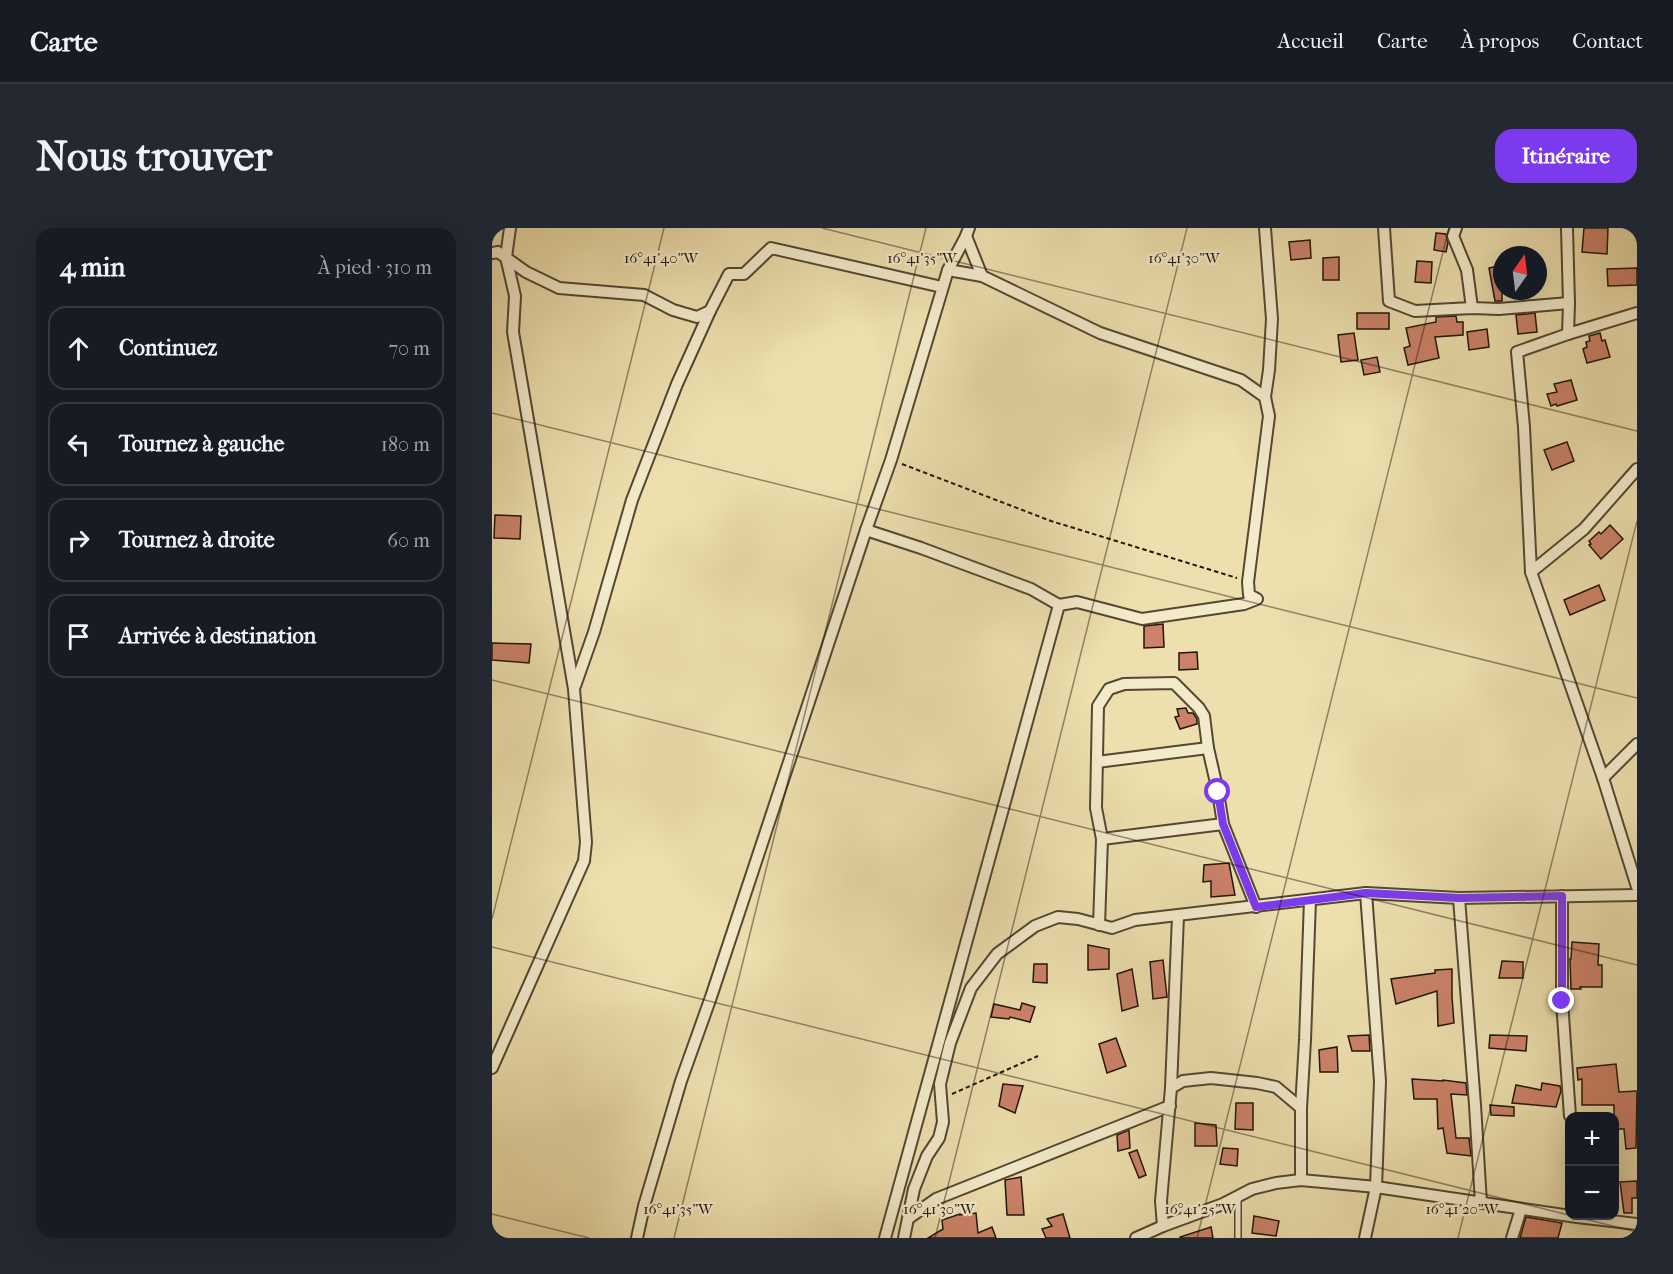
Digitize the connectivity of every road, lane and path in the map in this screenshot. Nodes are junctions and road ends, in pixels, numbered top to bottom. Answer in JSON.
{"nodes":[{"id":1,"x":510,"y":228,"type":"edge"},
{"id":2,"x":1265,"y":228,"type":"edge"},
{"id":3,"x":1384,"y":228,"type":"edge"},
{"id":4,"x":1456,"y":228,"type":"edge"},
{"id":5,"x":1567,"y":228,"type":"edge"},
{"id":6,"x":968,"y":232,"type":"edge"},
{"id":7,"x":492,"y":253,"type":"edge"},
{"id":8,"x":506,"y":257,"type":"junction"},
{"id":9,"x":948,"y":270,"type":"junction"},
{"id":10,"x":982,"y":276,"type":"junction"},
{"id":11,"x":942,"y":287,"type":"junction"},
{"id":12,"x":1569,"y":303,"type":"junction"},
{"id":13,"x":1472,"y":308,"type":"junction"},
{"id":14,"x":710,"y":311,"type":"junction"},
{"id":15,"x":1637,"y":313,"type":"edge"},
{"id":16,"x":1568,"y":334,"type":"junction"},
{"id":17,"x":1265,"y":397,"type":"junction"},
{"id":18,"x":891,"y":460,"type":"junction"},
{"id":19,"x":1637,"y":469,"type":"edge"},
{"id":20,"x":866,"y":530,"type":"junction"},
{"id":21,"x":1531,"y":572,"type":"junction"},
{"id":22,"x":1248,"y":582,"type":"junction"},
{"id":23,"x":1059,"y":606,"type":"junction"},
{"id":24,"x":574,"y":689,"type":"junction"},
{"id":25,"x":1637,"y":744,"type":"edge"},
{"id":26,"x":1208,"y":748,"type":"junction"},
{"id":27,"x":1097,"y":762,"type":"junction"},
{"id":28,"x":1603,"y":778,"type":"junction"},
{"id":29,"x":1223,"y":824,"type":"junction"},
{"id":30,"x":1102,"y":838,"type":"junction"},
{"id":31,"x":1637,"y":887,"type":"edge"},
{"id":32,"x":1366,"y":893,"type":"junction"},
{"id":33,"x":1637,"y":895,"type":"edge"},
{"id":34,"x":1562,"y":896,"type":"junction"},
{"id":35,"x":1459,"y":898,"type":"junction"},
{"id":36,"x":1311,"y":900,"type":"junction"},
{"id":37,"x":1256,"y":907,"type":"junction"},
{"id":38,"x":1178,"y":916,"type":"junction"},
{"id":39,"x":1099,"y":925,"type":"junction"},
{"id":40,"x":1038,"y":1056,"type":"dead end"},
{"id":41,"x":492,"y":1068,"type":"edge"},
{"id":42,"x":1171,"y":1088,"type":"junction"},
{"id":43,"x":940,"y":1100,"type":"junction"},
{"id":44,"x":1170,"y":1106,"type":"junction"},
{"id":45,"x":1301,"y":1108,"type":"junction"},
{"id":46,"x":1570,"y":1112,"type":"edge"},
{"id":47,"x":1301,"y":1180,"type":"junction"},
{"id":48,"x":1376,"y":1187,"type":"junction"},
{"id":49,"x":1238,"y":1196,"type":"junction"},
{"id":50,"x":1480,"y":1203,"type":"junction"},
{"id":51,"x":1521,"y":1209,"type":"junction"},
{"id":52,"x":1565,"y":1214,"type":"edge"},
{"id":53,"x":909,"y":1218,"type":"junction"},
{"id":54,"x":1607,"y":1220,"type":"edge"},
{"id":55,"x":1637,"y":1224,"type":"edge"},
{"id":56,"x":1163,"y":1226,"type":"junction"},
{"id":57,"x":637,"y":1238,"type":"edge"},
{"id":58,"x":885,"y":1238,"type":"edge"},
{"id":59,"x":904,"y":1238,"type":"edge"},
{"id":60,"x":1136,"y":1238,"type":"edge"},
{"id":61,"x":1238,"y":1238,"type":"edge"},
{"id":62,"x":1365,"y":1238,"type":"edge"},
{"id":63,"x":1512,"y":1238,"type":"edge"}],
"edges":[{"from":1,"to":8,"type":"street"},
{"from":2,"to":17,"type":"street"},
{"from":3,"to":13,"type":"street"},
{"from":4,"to":13,"type":"street"},
{"from":5,"to":12,"type":"street"},
{"from":6,"to":9,"type":"street"},
{"from":6,"to":10,"type":"street"},
{"from":7,"to":8,"type":"street"},
{"from":8,"to":14,"type":"street"},
{"from":8,"to":24,"type":"street"},
{"from":9,"to":10,"type":"street"},
{"from":9,"to":11,"type":"street"},
{"from":10,"to":17,"type":"street"},
{"from":11,"to":14,"type":"street"},
{"from":11,"to":18,"type":"street"},
{"from":12,"to":13,"type":"street"},
{"from":12,"to":16,"type":"street"},
{"from":14,"to":24,"type":"street"},
{"from":15,"to":16,"type":"street"},
{"from":16,"to":21,"type":"street"},
{"from":17,"to":22,"type":"street"},
{"from":18,"to":20,"type":"street"},
{"from":18,"to":22,"type":"path"},
{"from":19,"to":21,"type":"street"},
{"from":20,"to":23,"type":"street"},
{"from":20,"to":57,"type":"street"},
{"from":21,"to":28,"type":"street"},
{"from":22,"to":23,"type":"street"},
{"from":23,"to":58,"type":"street"},
{"from":24,"to":41,"type":"street"},
{"from":25,"to":28,"type":"street"},
{"from":26,"to":27,"type":"street"},
{"from":26,"to":27,"type":"street"},
{"from":26,"to":29,"type":"street"},
{"from":27,"to":30,"type":"street"},
{"from":28,"to":31,"type":"street"},
{"from":29,"to":30,"type":"street"},
{"from":29,"to":37,"type":"street"},
{"from":30,"to":39,"type":"street"},
{"from":32,"to":35,"type":"street"},
{"from":32,"to":36,"type":"street"},
{"from":32,"to":48,"type":"street"},
{"from":33,"to":34,"type":"street"},
{"from":34,"to":35,"type":"street"},
{"from":34,"to":46,"type":"street"},
{"from":35,"to":50,"type":"street"},
{"from":36,"to":37,"type":"street"},
{"from":36,"to":45,"type":"street"},
{"from":37,"to":38,"type":"street"},
{"from":38,"to":39,"type":"street"},
{"from":38,"to":42,"type":"street"},
{"from":39,"to":43,"type":"street"},
{"from":40,"to":43,"type":"path"},
{"from":42,"to":44,"type":"street"},
{"from":42,"to":45,"type":"street"},
{"from":43,"to":53,"type":"street"},
{"from":44,"to":53,"type":"street"},
{"from":44,"to":56,"type":"street"},
{"from":45,"to":47,"type":"street"},
{"from":47,"to":48,"type":"street"},
{"from":47,"to":49,"type":"street"},
{"from":48,"to":50,"type":"street"},
{"from":48,"to":62,"type":"street"},
{"from":49,"to":56,"type":"street"},
{"from":49,"to":61,"type":"lane"},
{"from":50,"to":51,"type":"street"},
{"from":51,"to":52,"type":"street"},
{"from":51,"to":63,"type":"street"},
{"from":53,"to":59,"type":"street"},
{"from":54,"to":55,"type":"street"},
{"from":56,"to":60,"type":"street"}]}
